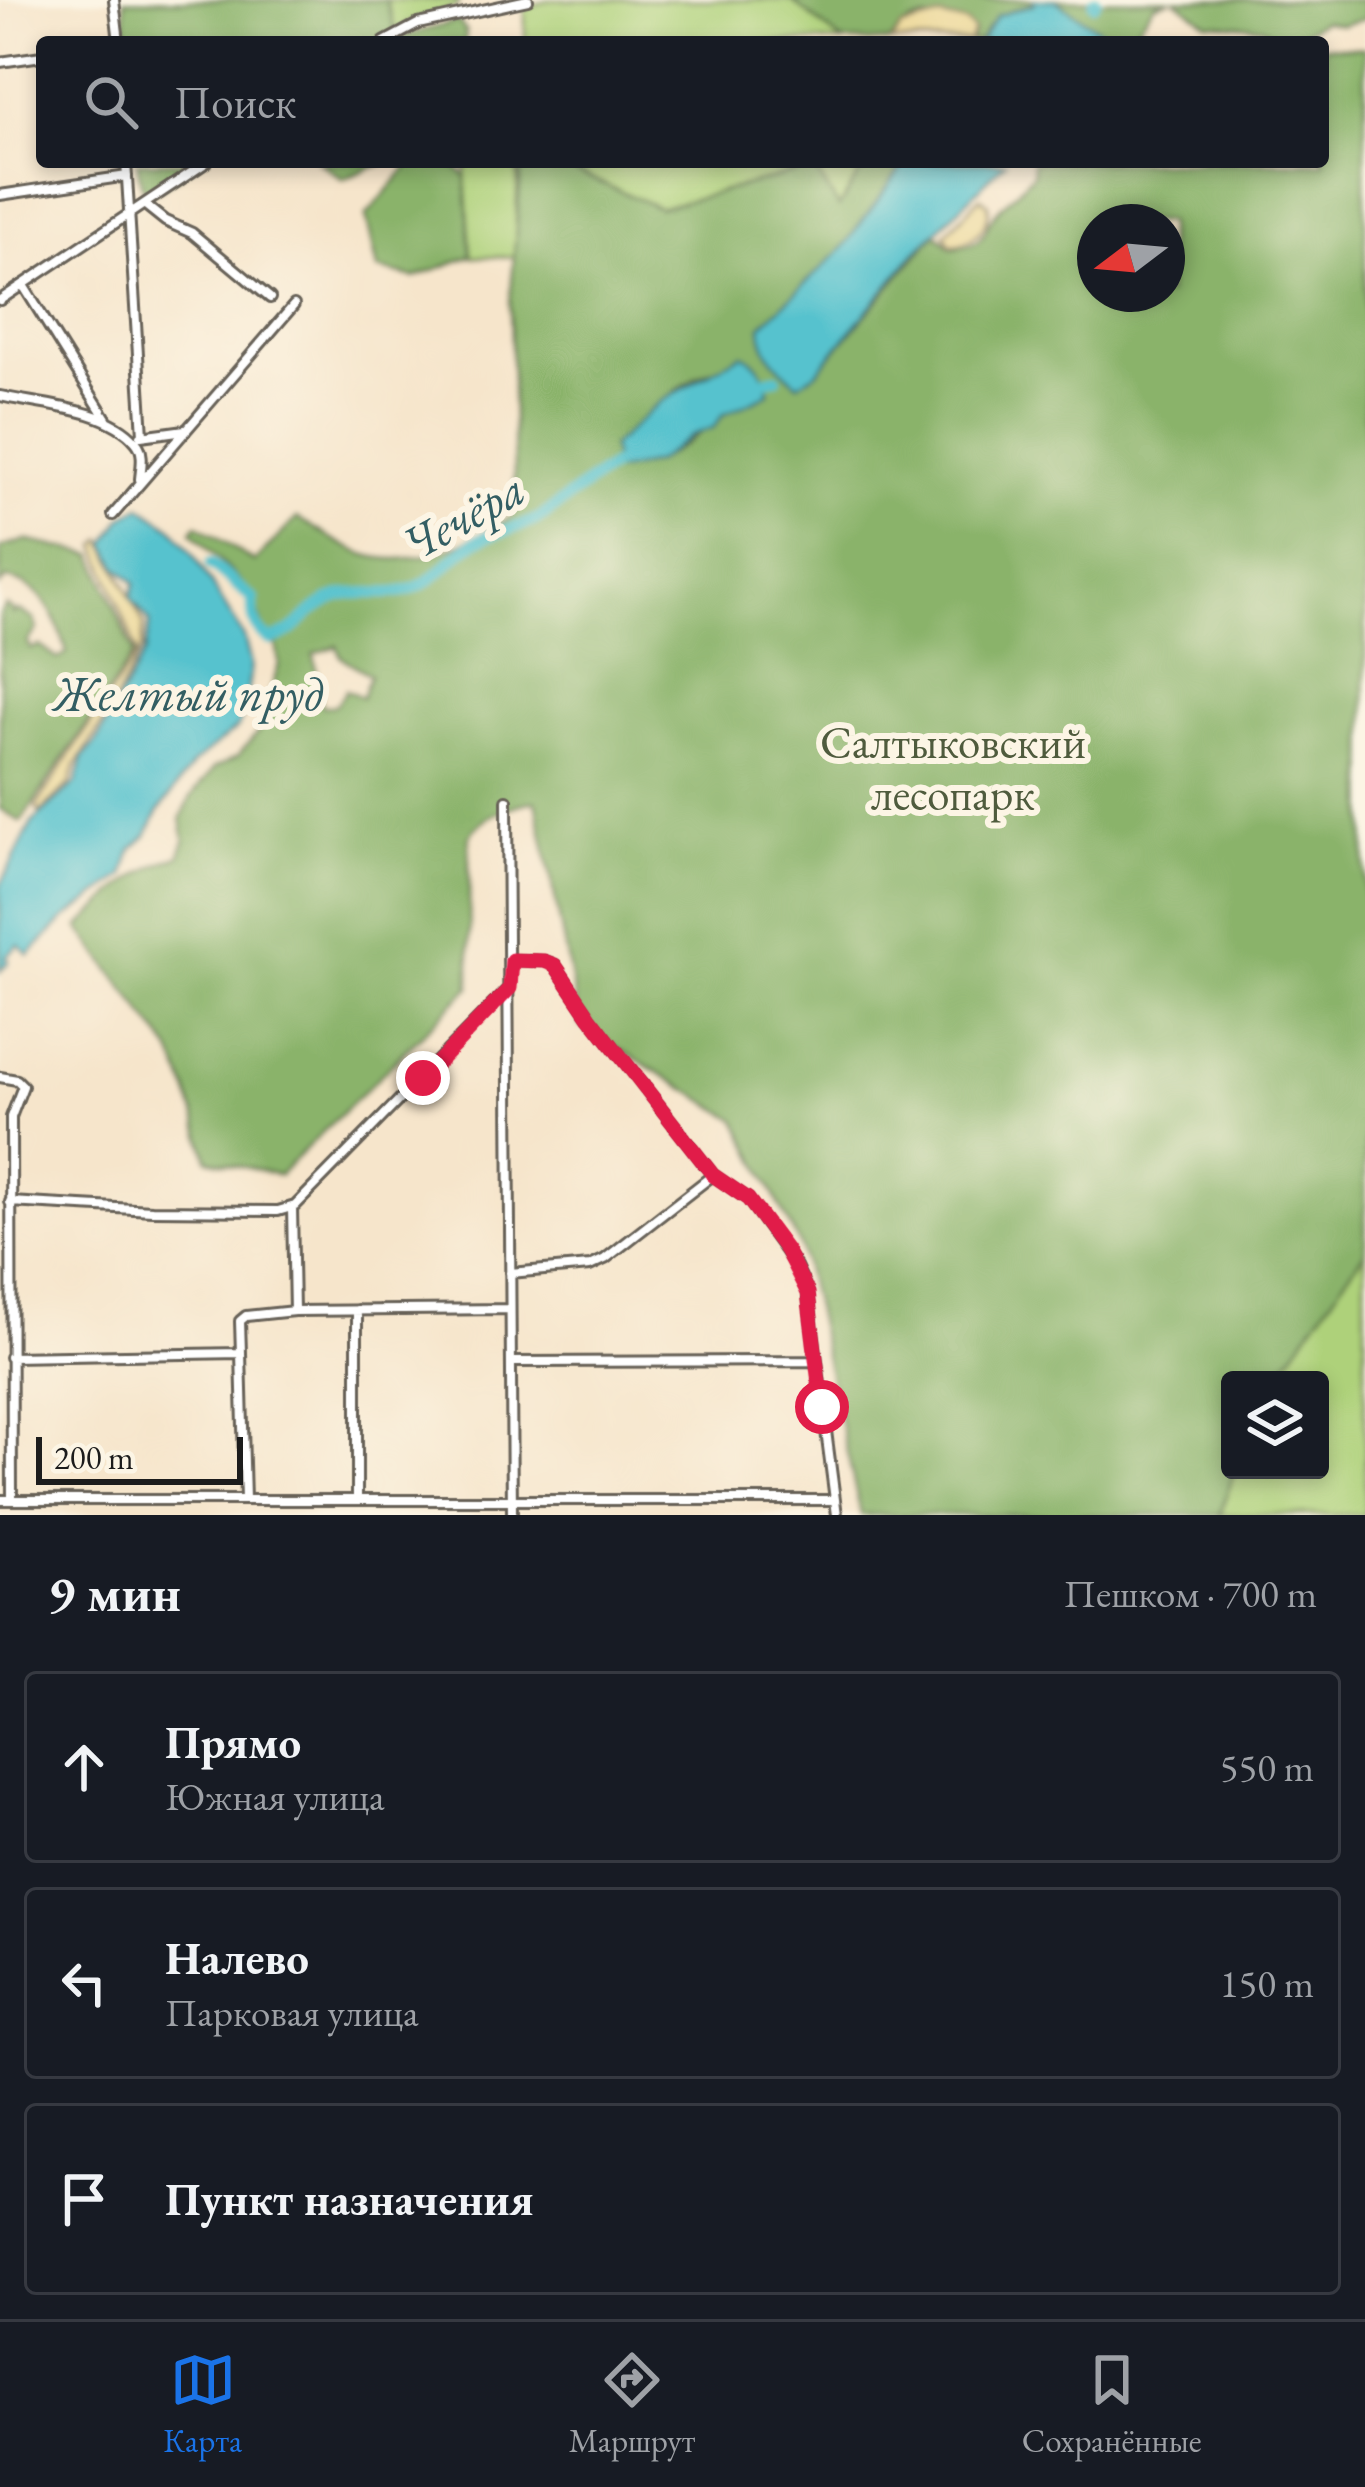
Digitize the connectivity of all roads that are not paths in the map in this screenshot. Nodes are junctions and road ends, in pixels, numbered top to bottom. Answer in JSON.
{"nodes":[{"id":1,"x":114,"y":0,"type":"edge"},
{"id":2,"x":528,"y":0,"type":"edge"},
{"id":3,"x":118,"y":36,"type":"edge"},
{"id":4,"x":395,"y":36,"type":"edge"},
{"id":5,"x":36,"y":57,"type":"edge"},
{"id":6,"x":0,"y":62,"type":"edge"},
{"id":7,"x":126,"y":168,"type":"edge"},
{"id":8,"x":198,"y":168,"type":"edge"},
{"id":9,"x":127,"y":176,"type":"junction"},
{"id":10,"x":0,"y":195,"type":"edge"},
{"id":11,"x":145,"y":205,"type":"junction"},
{"id":12,"x":130,"y":214,"type":"junction"},
{"id":13,"x":23,"y":285,"type":"junction"},
{"id":14,"x":270,"y":298,"type":"dead end"},
{"id":15,"x":0,"y":300,"type":"edge"},
{"id":16,"x":294,"y":304,"type":"dead end"},
{"id":17,"x":0,"y":396,"type":"edge"},
{"id":18,"x":107,"y":422,"type":"junction"},
{"id":19,"x":188,"y":429,"type":"junction"},
{"id":20,"x":139,"y":437,"type":"junction"},
{"id":21,"x":140,"y":479,"type":"junction"},
{"id":22,"x":112,"y":514,"type":"dead end"},
{"id":23,"x":507,"y":800,"type":"dead end"},
{"id":24,"x":512,"y":960,"type":"junction"},
{"id":25,"x":510,"y":988,"type":"junction"},
{"id":26,"x":0,"y":1077,"type":"edge"},
{"id":27,"x":713,"y":1175,"type":"junction"},
{"id":28,"x":10,"y":1202,"type":"junction"},
{"id":29,"x":292,"y":1207,"type":"junction"},
{"id":30,"x":510,"y":1274,"type":"junction"},
{"id":31,"x":510,"y":1309,"type":"junction"},
{"id":32,"x":294,"y":1310,"type":"junction"},
{"id":33,"x":358,"y":1310,"type":"junction"},
{"id":34,"x":241,"y":1353,"type":"junction"},
{"id":35,"x":10,"y":1357,"type":"junction"},
{"id":36,"x":511,"y":1361,"type":"junction"},
{"id":37,"x":815,"y":1361,"type":"junction"},
{"id":38,"x":512,"y":1497,"type":"junction"},
{"id":39,"x":12,"y":1499,"type":"junction"},
{"id":40,"x":357,"y":1499,"type":"junction"},
{"id":41,"x":0,"y":1500,"type":"edge"},
{"id":42,"x":245,"y":1500,"type":"junction"},
{"id":43,"x":836,"y":1500,"type":"junction"},
{"id":44,"x":512,"y":1515,"type":"edge"},
{"id":45,"x":837,"y":1515,"type":"edge"}],
"edges":[{"from":1,"to":3,"type":"street"},
{"from":2,"to":4,"type":"street"},
{"from":5,"to":6,"type":"street"},
{"from":7,"to":9,"type":"street"},
{"from":8,"to":11,"type":"street"},
{"from":9,"to":10,"type":"street"},
{"from":9,"to":12,"type":"street"},
{"from":11,"to":12,"type":"street"},
{"from":11,"to":14,"type":"street"},
{"from":12,"to":13,"type":"street"},
{"from":12,"to":20,"type":"street"},
{"from":13,"to":15,"type":"street"},
{"from":13,"to":18,"type":"street"},
{"from":16,"to":19,"type":"street"},
{"from":17,"to":18,"type":"street"},
{"from":18,"to":20,"type":"street"},
{"from":19,"to":20,"type":"street"},
{"from":19,"to":21,"type":"street"},
{"from":20,"to":21,"type":"street"},
{"from":21,"to":22,"type":"street"},
{"from":23,"to":24,"type":"street"},
{"from":24,"to":25,"type":"street"},
{"from":24,"to":27,"type":"street"},
{"from":25,"to":29,"type":"street"},
{"from":25,"to":30,"type":"street"},
{"from":26,"to":28,"type":"street"},
{"from":27,"to":30,"type":"street"},
{"from":27,"to":37,"type":"street"},
{"from":28,"to":29,"type":"street"},
{"from":28,"to":35,"type":"street"},
{"from":29,"to":32,"type":"street"},
{"from":30,"to":31,"type":"street"},
{"from":31,"to":33,"type":"street"},
{"from":31,"to":36,"type":"street"},
{"from":32,"to":33,"type":"street"},
{"from":32,"to":34,"type":"street"},
{"from":33,"to":40,"type":"street"},
{"from":34,"to":35,"type":"street"},
{"from":34,"to":42,"type":"street"},
{"from":35,"to":39,"type":"street"},
{"from":36,"to":37,"type":"street"},
{"from":36,"to":38,"type":"street"},
{"from":37,"to":43,"type":"street"},
{"from":38,"to":40,"type":"street"},
{"from":38,"to":43,"type":"street"},
{"from":38,"to":44,"type":"street"},
{"from":39,"to":41,"type":"street"},
{"from":39,"to":42,"type":"street"},
{"from":40,"to":42,"type":"street"},
{"from":43,"to":45,"type":"street"}]}
